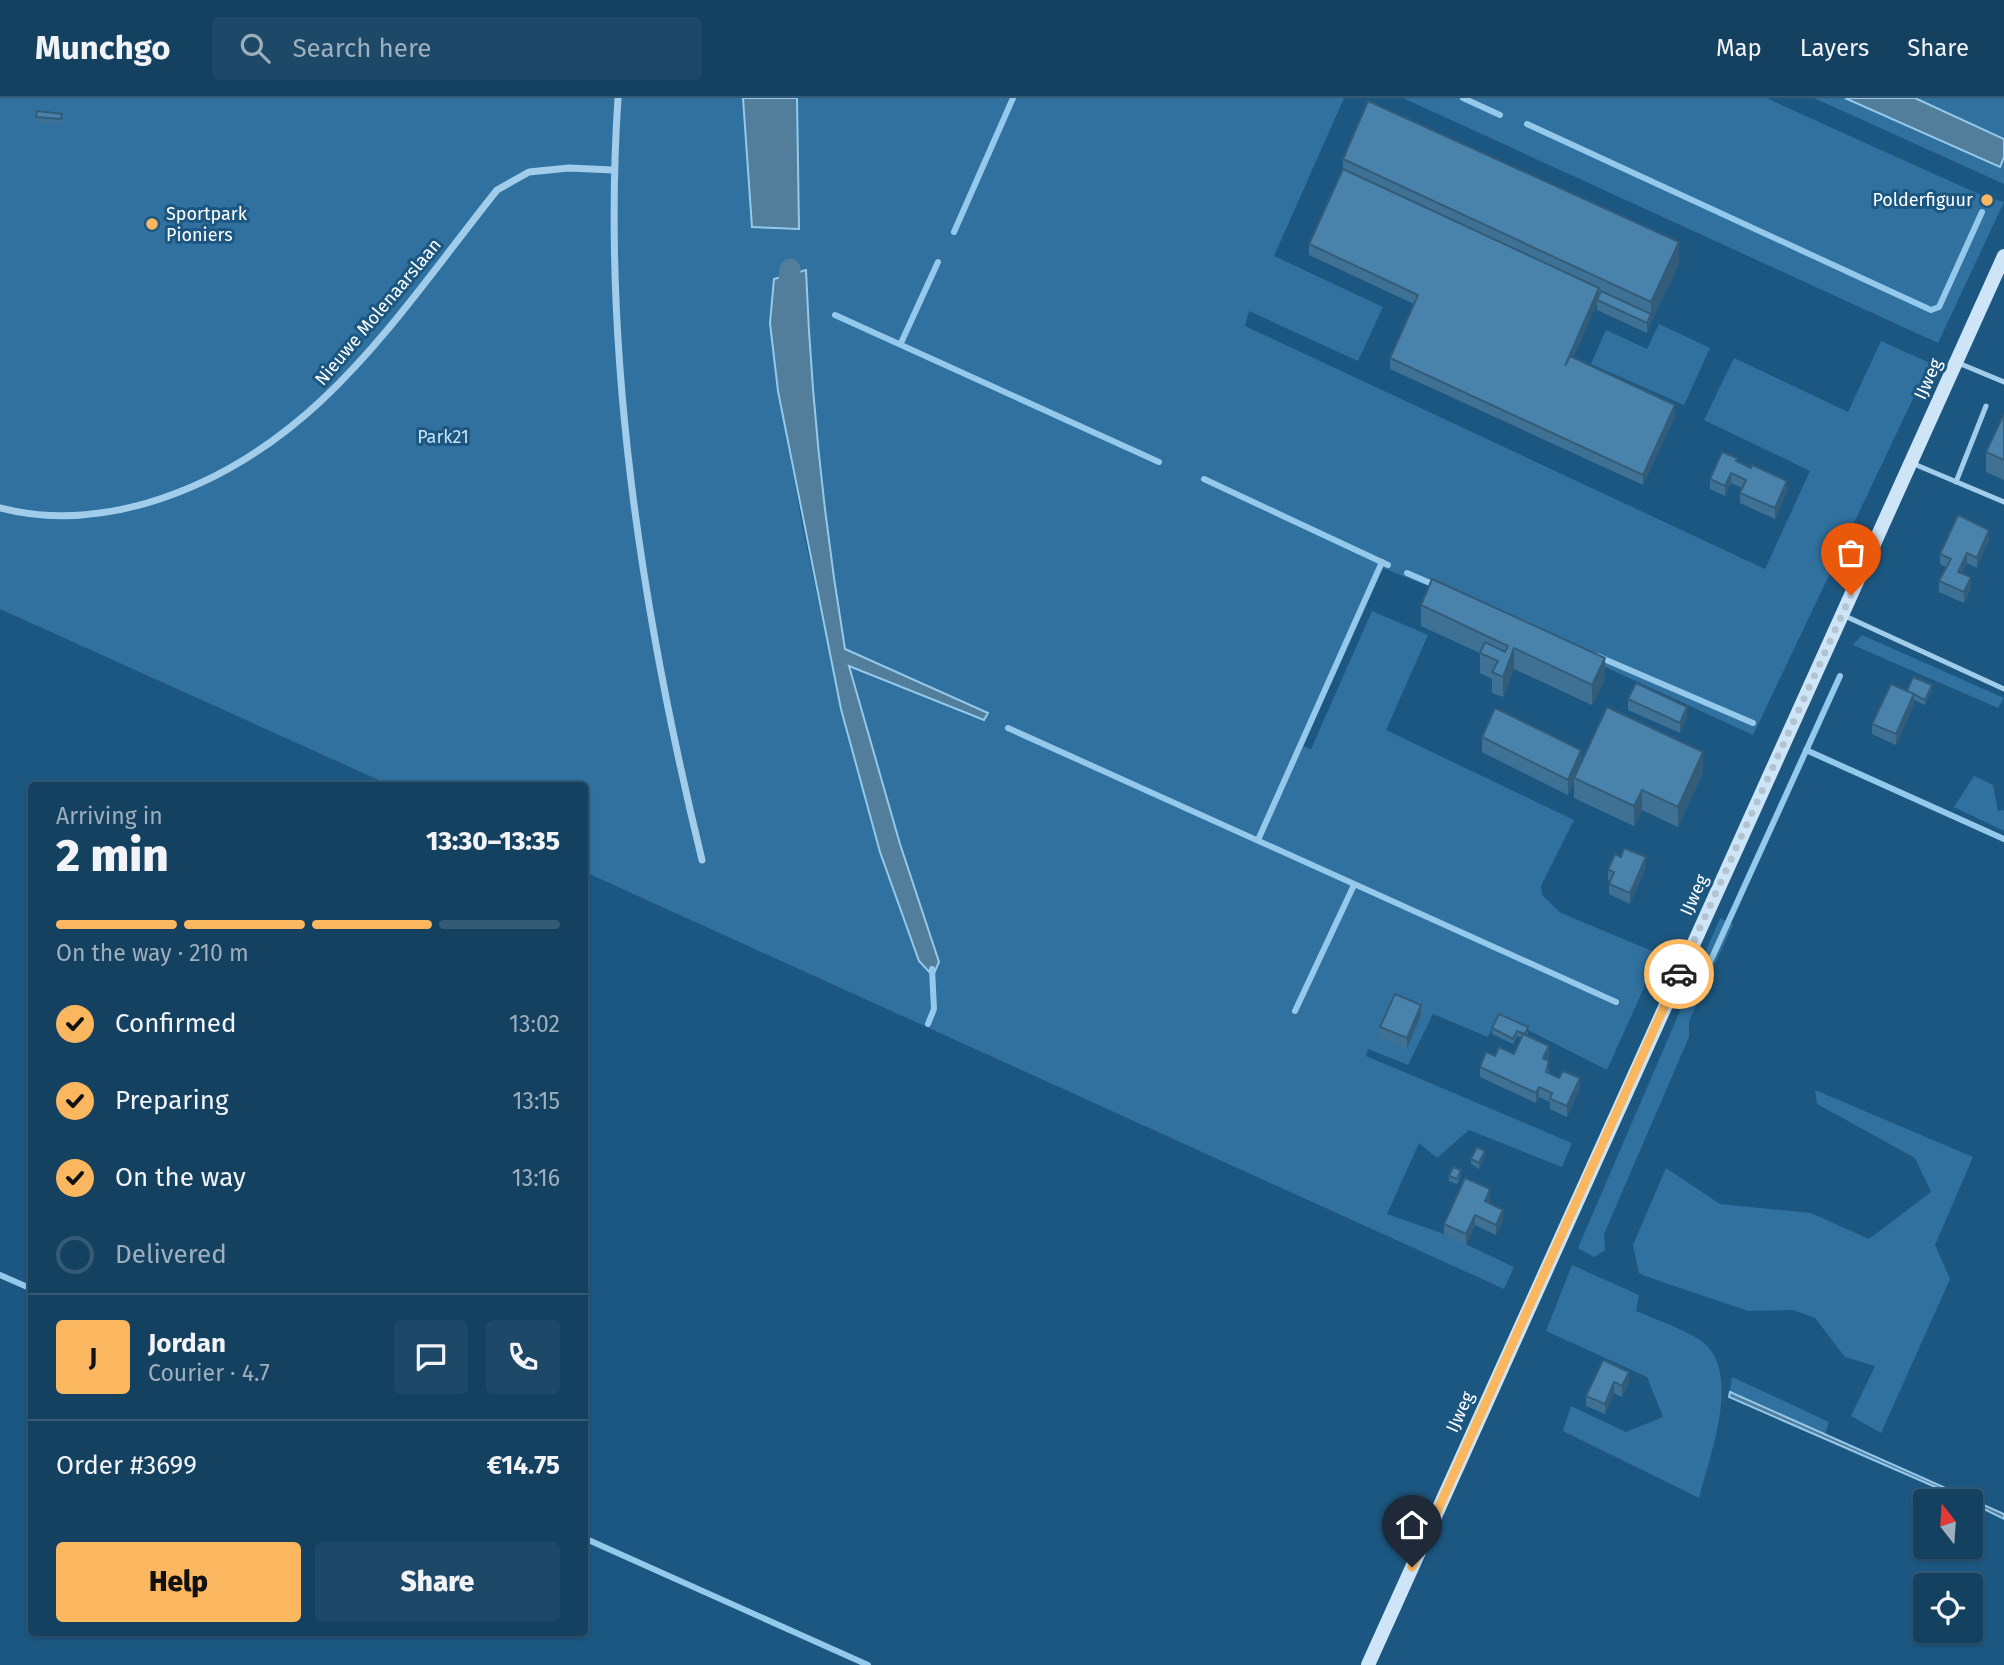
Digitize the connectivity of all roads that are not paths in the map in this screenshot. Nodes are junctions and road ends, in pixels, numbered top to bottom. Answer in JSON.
{"nodes":[{"id":1,"x":618,"y":98,"type":"edge"},
{"id":2,"x":613,"y":170,"type":"junction"},
{"id":3,"x":2004,"y":257,"type":"edge"},
{"id":4,"x":1956,"y":362,"type":"junction"},
{"id":5,"x":2004,"y":383,"type":"edge"},
{"id":6,"x":1986,"y":406,"type":"dead end"},
{"id":7,"x":1911,"y":462,"type":"junction"},
{"id":8,"x":1956,"y":482,"type":"junction"},
{"id":9,"x":2004,"y":502,"type":"edge"},
{"id":10,"x":0,"y":508,"type":"edge"},
{"id":11,"x":1842,"y":615,"type":"junction"},
{"id":12,"x":2004,"y":689,"type":"edge"},
{"id":13,"x":702,"y":860,"type":"dead end"},
{"id":14,"x":1368,"y":1665,"type":"edge"}],
"edges":[{"from":1,"to":2,"type":"street"},
{"from":2,"to":10,"type":"street","name":"Nieuwe Molenaarslaan"},
{"from":2,"to":13,"type":"street"},
{"from":3,"to":4,"type":"street","name":"IJweg"},
{"from":4,"to":5,"type":"lane"},
{"from":4,"to":7,"type":"street","name":"IJweg"},
{"from":6,"to":8,"type":"lane"},
{"from":7,"to":8,"type":"lane"},
{"from":7,"to":11,"type":"street","name":"IJweg"},
{"from":8,"to":9,"type":"lane"},
{"from":11,"to":12,"type":"lane"},
{"from":11,"to":14,"type":"street","name":"IJweg"}]}
